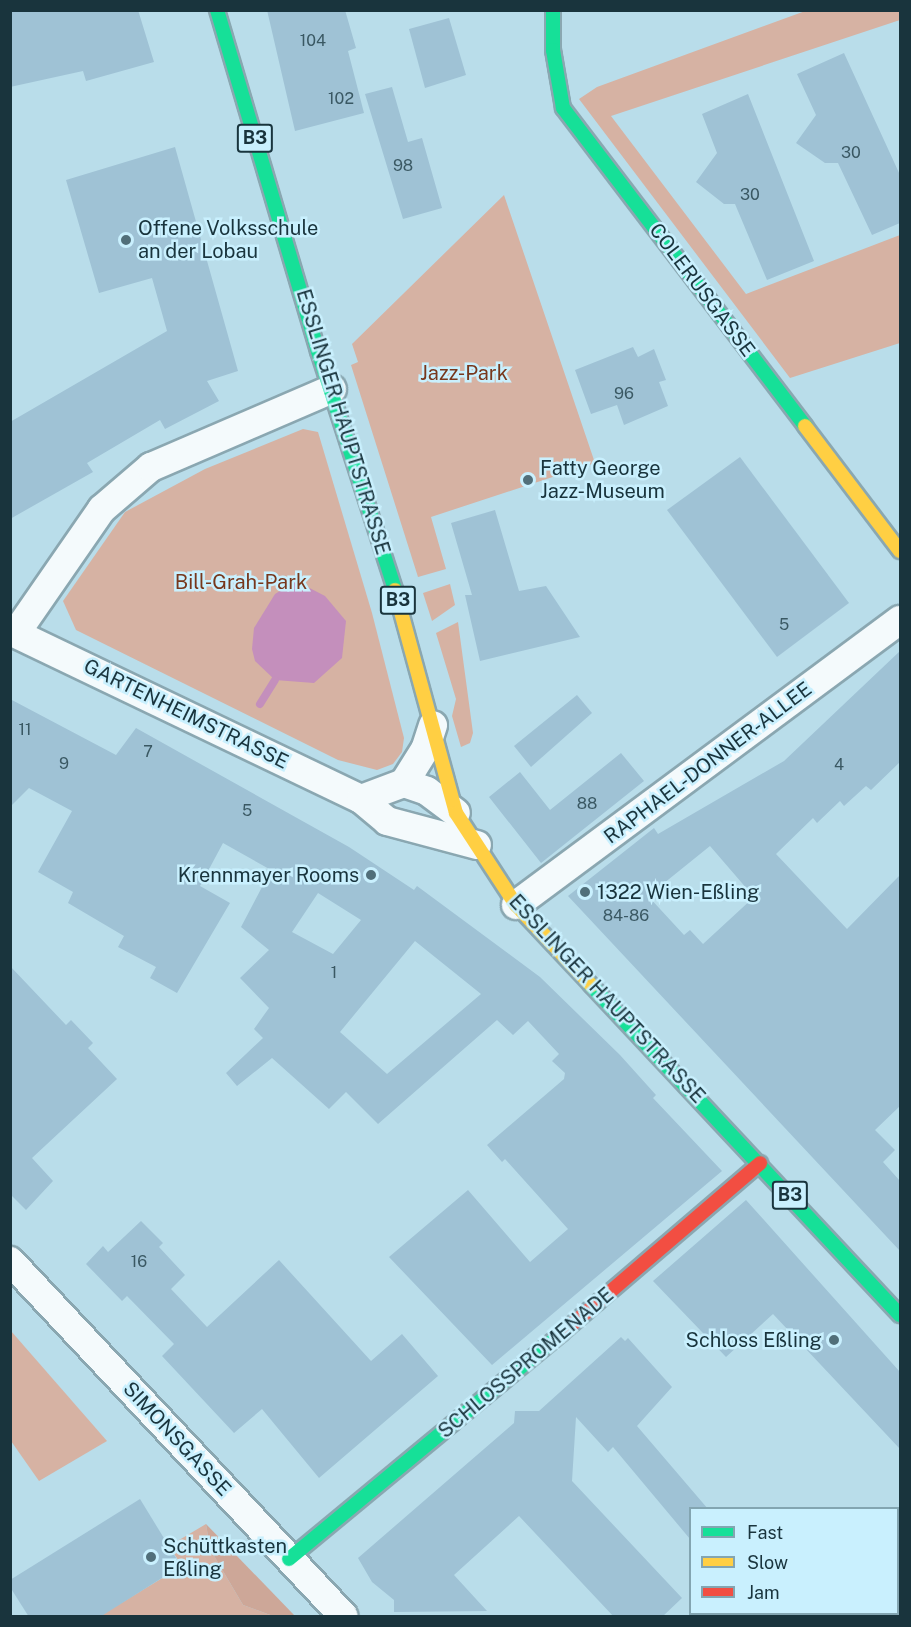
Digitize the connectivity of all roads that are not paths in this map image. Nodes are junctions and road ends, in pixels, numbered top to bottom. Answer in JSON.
{"nodes":[{"id":1,"x":217,"y":10,"type":"edge"},
{"id":2,"x":553,"y":10,"type":"edge"},
{"id":3,"x":332,"y":389,"type":"junction"},
{"id":4,"x":900,"y":551,"type":"edge"},
{"id":5,"x":900,"y":620,"type":"edge"},
{"id":6,"x":13,"y":632,"type":"edge"},
{"id":7,"x":433,"y":725,"type":"junction"},
{"id":8,"x":404,"y":783,"type":"junction"},
{"id":9,"x":361,"y":799,"type":"junction"},
{"id":10,"x":456,"y":813,"type":"junction"},
{"id":11,"x":477,"y":845,"type":"junction"},
{"id":12,"x":516,"y":905,"type":"junction"},
{"id":13,"x":760,"y":1163,"type":"junction"},
{"id":14,"x":10,"y":1261,"type":"edge"},
{"id":15,"x":900,"y":1315,"type":"edge"},
{"id":16,"x":289,"y":1559,"type":"junction"},
{"id":17,"x":343,"y":1617,"type":"edge"}],
"edges":[{"from":1,"to":3,"type":"main road","name":"ESSLINGER HAUPTSTRASSE","number":"B3"},
{"from":2,"to":4,"type":"main road","name":"COLERUSGASSE"},
{"from":3,"to":6,"type":"street"},
{"from":3,"to":7,"type":"main road","name":"ESSLINGER HAUPTSTRASSE","number":"B3"},
{"from":5,"to":12,"type":"street","name":"RAPHAEL-DONNER-ALLEE"},
{"from":6,"to":9,"type":"street","name":"GARTENHEIMSTRASSE"},
{"from":7,"to":8,"type":"street"},
{"from":7,"to":10,"type":"main road","name":"ESSLINGER HAUPTSTRASSE","number":"B3"},
{"from":8,"to":9,"type":"street"},
{"from":8,"to":10,"type":"street"},
{"from":9,"to":11,"type":"street","name":"GARTENHEIMSTRASSE"},
{"from":10,"to":11,"type":"main road","name":"ESSLINGER HAUPTSTRASSE","number":"B3"},
{"from":11,"to":12,"type":"main road","name":"ESSLINGER HAUPTSTRASSE","number":"B3"},
{"from":12,"to":13,"type":"main road","name":"ESSLINGER HAUPTSTRASSE","number":"B3"},
{"from":13,"to":15,"type":"main road","name":"ESSLINGER HAUPTSTRASSE","number":"B3"},
{"from":13,"to":16,"type":"main road","name":"SCHLOSSPROMENADE"},
{"from":14,"to":16,"type":"street","name":"SIMONSGASSE"},
{"from":16,"to":17,"type":"street","name":"SIMONSGASSE"}]}
